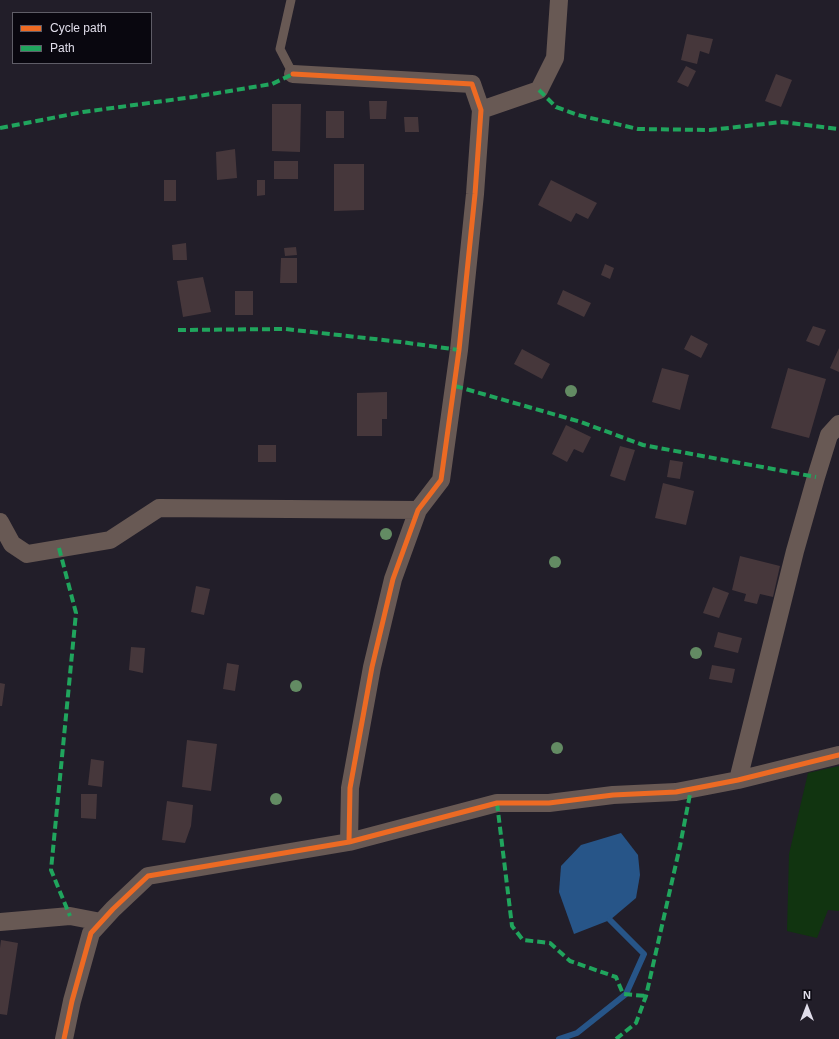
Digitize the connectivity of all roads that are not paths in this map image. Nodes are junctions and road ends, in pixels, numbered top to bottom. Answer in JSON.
{"nodes":[{"id":1,"x":291,"y":0,"type":"edge"},
{"id":2,"x":560,"y":0,"type":"edge"},
{"id":3,"x":293,"y":74,"type":"joint"},
{"id":4,"x":481,"y":110,"type":"junction"},
{"id":5,"x":839,"y":424,"type":"edge"},
{"id":6,"x":418,"y":510,"type":"junction"},
{"id":7,"x":0,"y":522,"type":"edge"},
{"id":8,"x":839,"y":755,"type":"edge"},
{"id":9,"x":738,"y":780,"type":"junction"},
{"id":10,"x":349,"y":842,"type":"junction"},
{"id":11,"x":0,"y":922,"type":"edge"},
{"id":12,"x":101,"y":922,"type":"junction"},
{"id":13,"x":64,"y":1039,"type":"edge"}],
"edges":[{"from":1,"to":3,"type":"lane"},
{"from":2,"to":4,"type":"street"},
{"from":3,"to":4,"type":"street"},
{"from":4,"to":6,"type":"street"},
{"from":5,"to":9,"type":"street"},
{"from":6,"to":7,"type":"street"},
{"from":6,"to":10,"type":"street"},
{"from":8,"to":9,"type":"street"},
{"from":9,"to":10,"type":"street"},
{"from":10,"to":12,"type":"street"},
{"from":11,"to":12,"type":"street"},
{"from":12,"to":13,"type":"street"}]}
